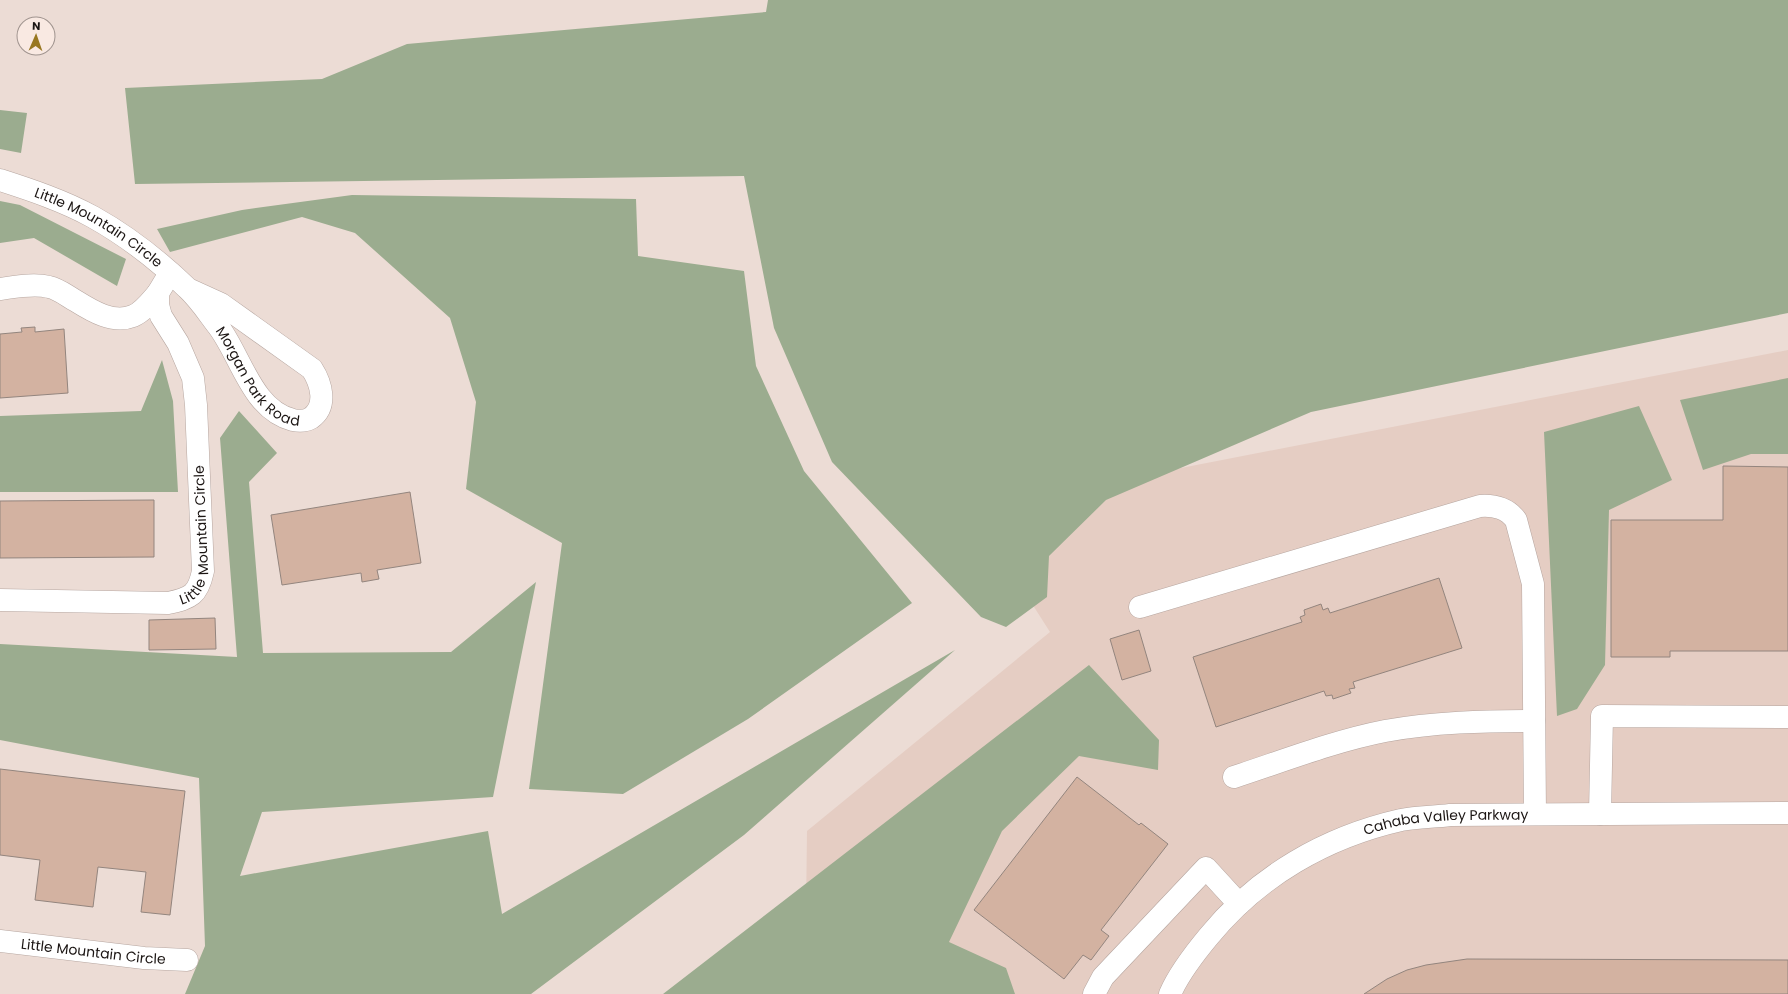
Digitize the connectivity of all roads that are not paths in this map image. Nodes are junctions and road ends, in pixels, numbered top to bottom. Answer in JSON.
{"nodes":[{"id":1,"x":0,"y":180,"type":"edge"},
{"id":2,"x":170,"y":273,"type":"junction"},
{"id":3,"x":0,"y":289,"type":"edge"},
{"id":4,"x":188,"y":289,"type":"junction"},
{"id":5,"x":158,"y":293,"type":"junction"},
{"id":6,"x":0,"y":600,"type":"edge"},
{"id":7,"x":1140,"y":607,"type":"dead end"},
{"id":8,"x":1788,"y":717,"type":"edge"},
{"id":9,"x":1534,"y":721,"type":"junction"},
{"id":10,"x":1234,"y":777,"type":"dead end"},
{"id":11,"x":1788,"y":813,"type":"edge"},
{"id":12,"x":1535,"y":814,"type":"junction"},
{"id":13,"x":1600,"y":814,"type":"junction"},
{"id":14,"x":1239,"y":904,"type":"junction"},
{"id":15,"x":0,"y":941,"type":"edge"},
{"id":16,"x":187,"y":960,"type":"dead end"},
{"id":17,"x":1094,"y":994,"type":"edge"},
{"id":18,"x":1170,"y":994,"type":"edge"}],
"edges":[{"from":1,"to":2,"type":"street","name":"Little Mountain Circle"},
{"from":2,"to":4,"type":"street","name":"Morgan Park Road"},
{"from":2,"to":5,"type":"street","name":"Little Mountain Circle"},
{"from":3,"to":5,"type":"street","name":"Little Mountain Circle"},
{"from":4,"to":4,"type":"street","name":"Morgan Park Road"},
{"from":5,"to":6,"type":"street","name":"Little Mountain Circle"},
{"from":7,"to":9,"type":"street"},
{"from":8,"to":13,"type":"street"},
{"from":9,"to":10,"type":"street"},
{"from":9,"to":12,"type":"street"},
{"from":11,"to":13,"type":"street","name":"Cahaba Valley Parkway"},
{"from":12,"to":13,"type":"street","name":"Cahaba Valley Parkway"},
{"from":12,"to":14,"type":"street","name":"Cahaba Valley Parkway"},
{"from":14,"to":17,"type":"street"},
{"from":14,"to":18,"type":"street","name":"Cahaba Valley Parkway"},
{"from":15,"to":16,"type":"street","name":"Little Mountain Circle"}]}
